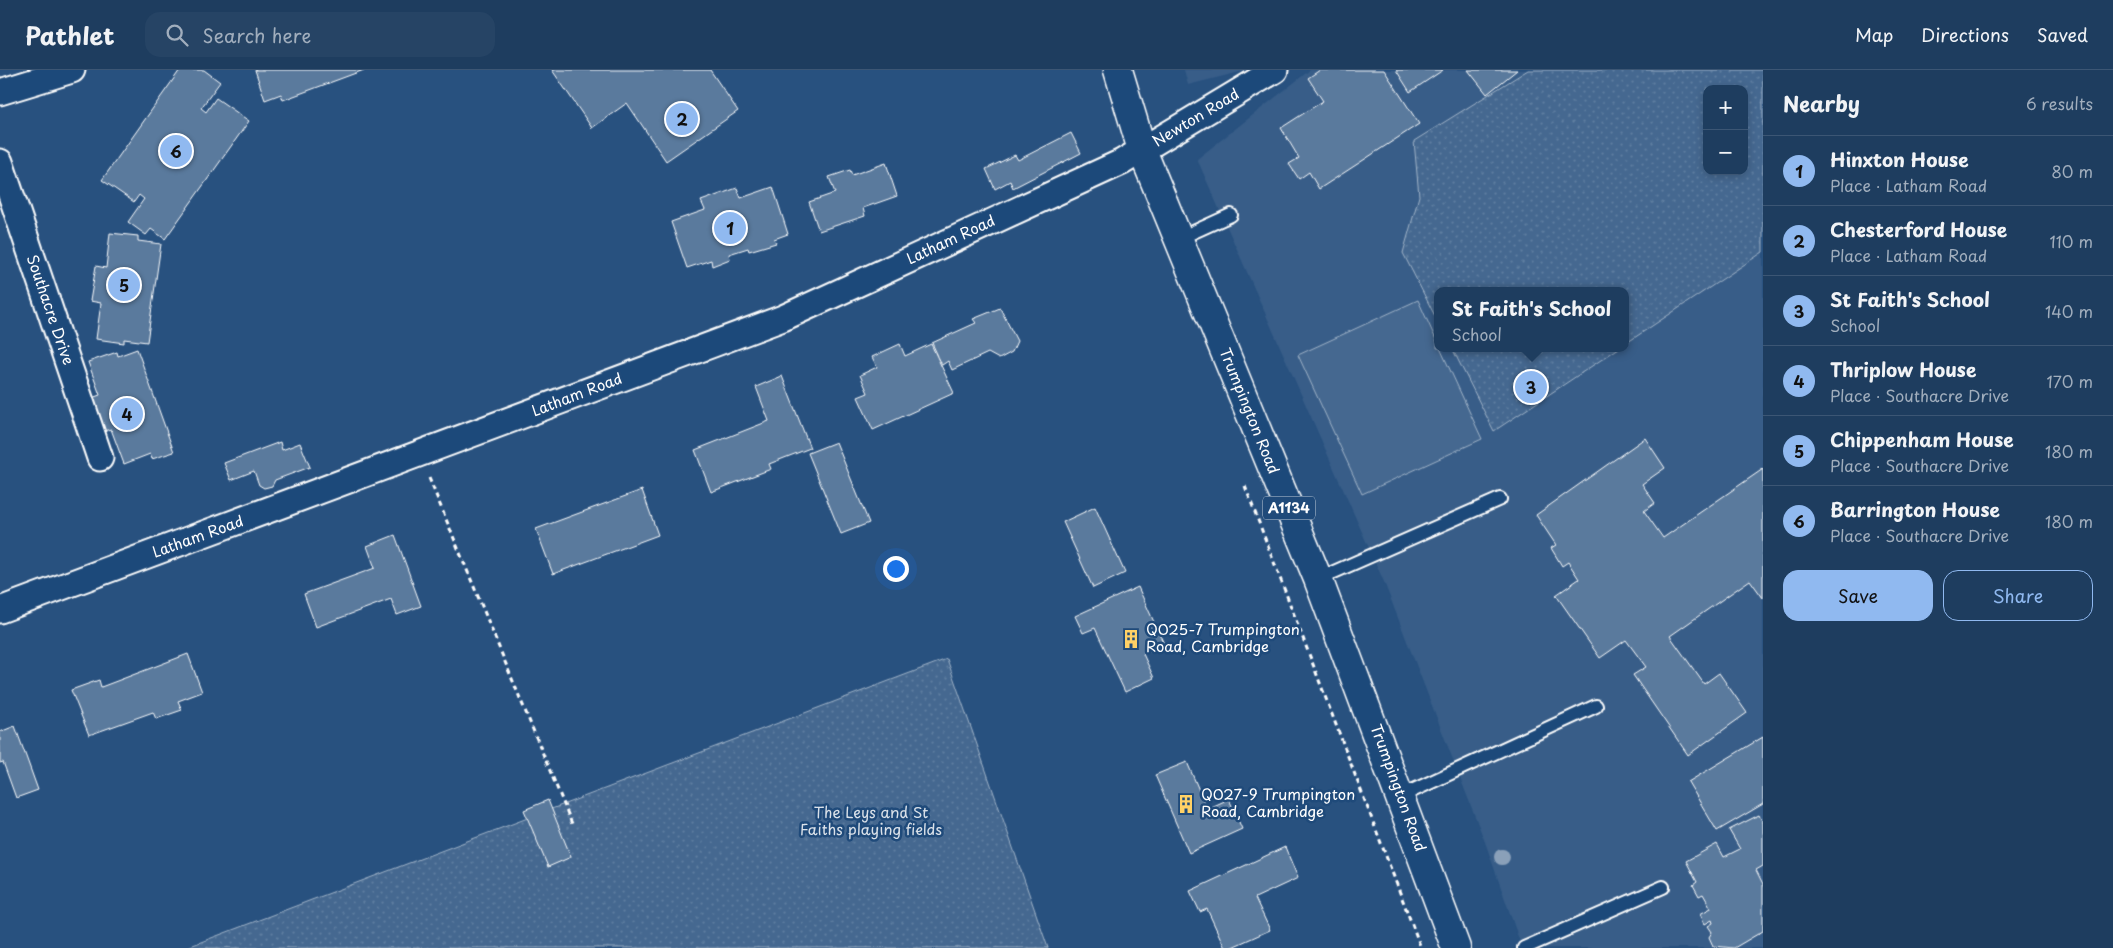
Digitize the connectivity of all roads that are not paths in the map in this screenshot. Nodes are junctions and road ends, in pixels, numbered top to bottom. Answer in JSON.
{"nodes":[{"id":1,"x":72,"y":70,"type":"edge"},
{"id":2,"x":1118,"y":70,"type":"edge"},
{"id":3,"x":1275,"y":70,"type":"edge"},
{"id":4,"x":0,"y":92,"type":"edge"},
{"id":5,"x":1142,"y":150,"type":"junction"},
{"id":6,"x":0,"y":162,"type":"edge"},
{"id":7,"x":1231,"y":215,"type":"dead end"},
{"id":8,"x":1178,"y":239,"type":"junction"},
{"id":9,"x":100,"y":458,"type":"dead end"},
{"id":10,"x":1500,"y":499,"type":"dead end"},
{"id":11,"x":1318,"y":579,"type":"junction"},
{"id":12,"x":0,"y":610,"type":"edge"},
{"id":13,"x":1596,"y":706,"type":"dead end"},
{"id":14,"x":1402,"y":796,"type":"junction"},
{"id":15,"x":1663,"y":887,"type":"dead end"},
{"id":16,"x":1456,"y":948,"type":"edge"},
{"id":17,"x":1524,"y":948,"type":"edge"}],
"edges":[{"from":1,"to":4,"type":"street"},
{"from":2,"to":5,"type":"main road","name":"Trumpington Road","number":"A1134"},
{"from":3,"to":5,"type":"street","name":"Newton Road"},
{"from":5,"to":8,"type":"main road","name":"Trumpington Road","number":"A1134"},
{"from":5,"to":12,"type":"street","name":"Latham Road"},
{"from":6,"to":9,"type":"street","name":"Southacre Drive"},
{"from":7,"to":8,"type":"lane"},
{"from":8,"to":11,"type":"main road","name":"Trumpington Road","number":"A1134"},
{"from":10,"to":11,"type":"lane"},
{"from":11,"to":14,"type":"main road","name":"Trumpington Road","number":"A1134"},
{"from":13,"to":14,"type":"lane"},
{"from":14,"to":16,"type":"main road","name":"Trumpington Road","number":"A1134"},
{"from":15,"to":17,"type":"lane"}]}
